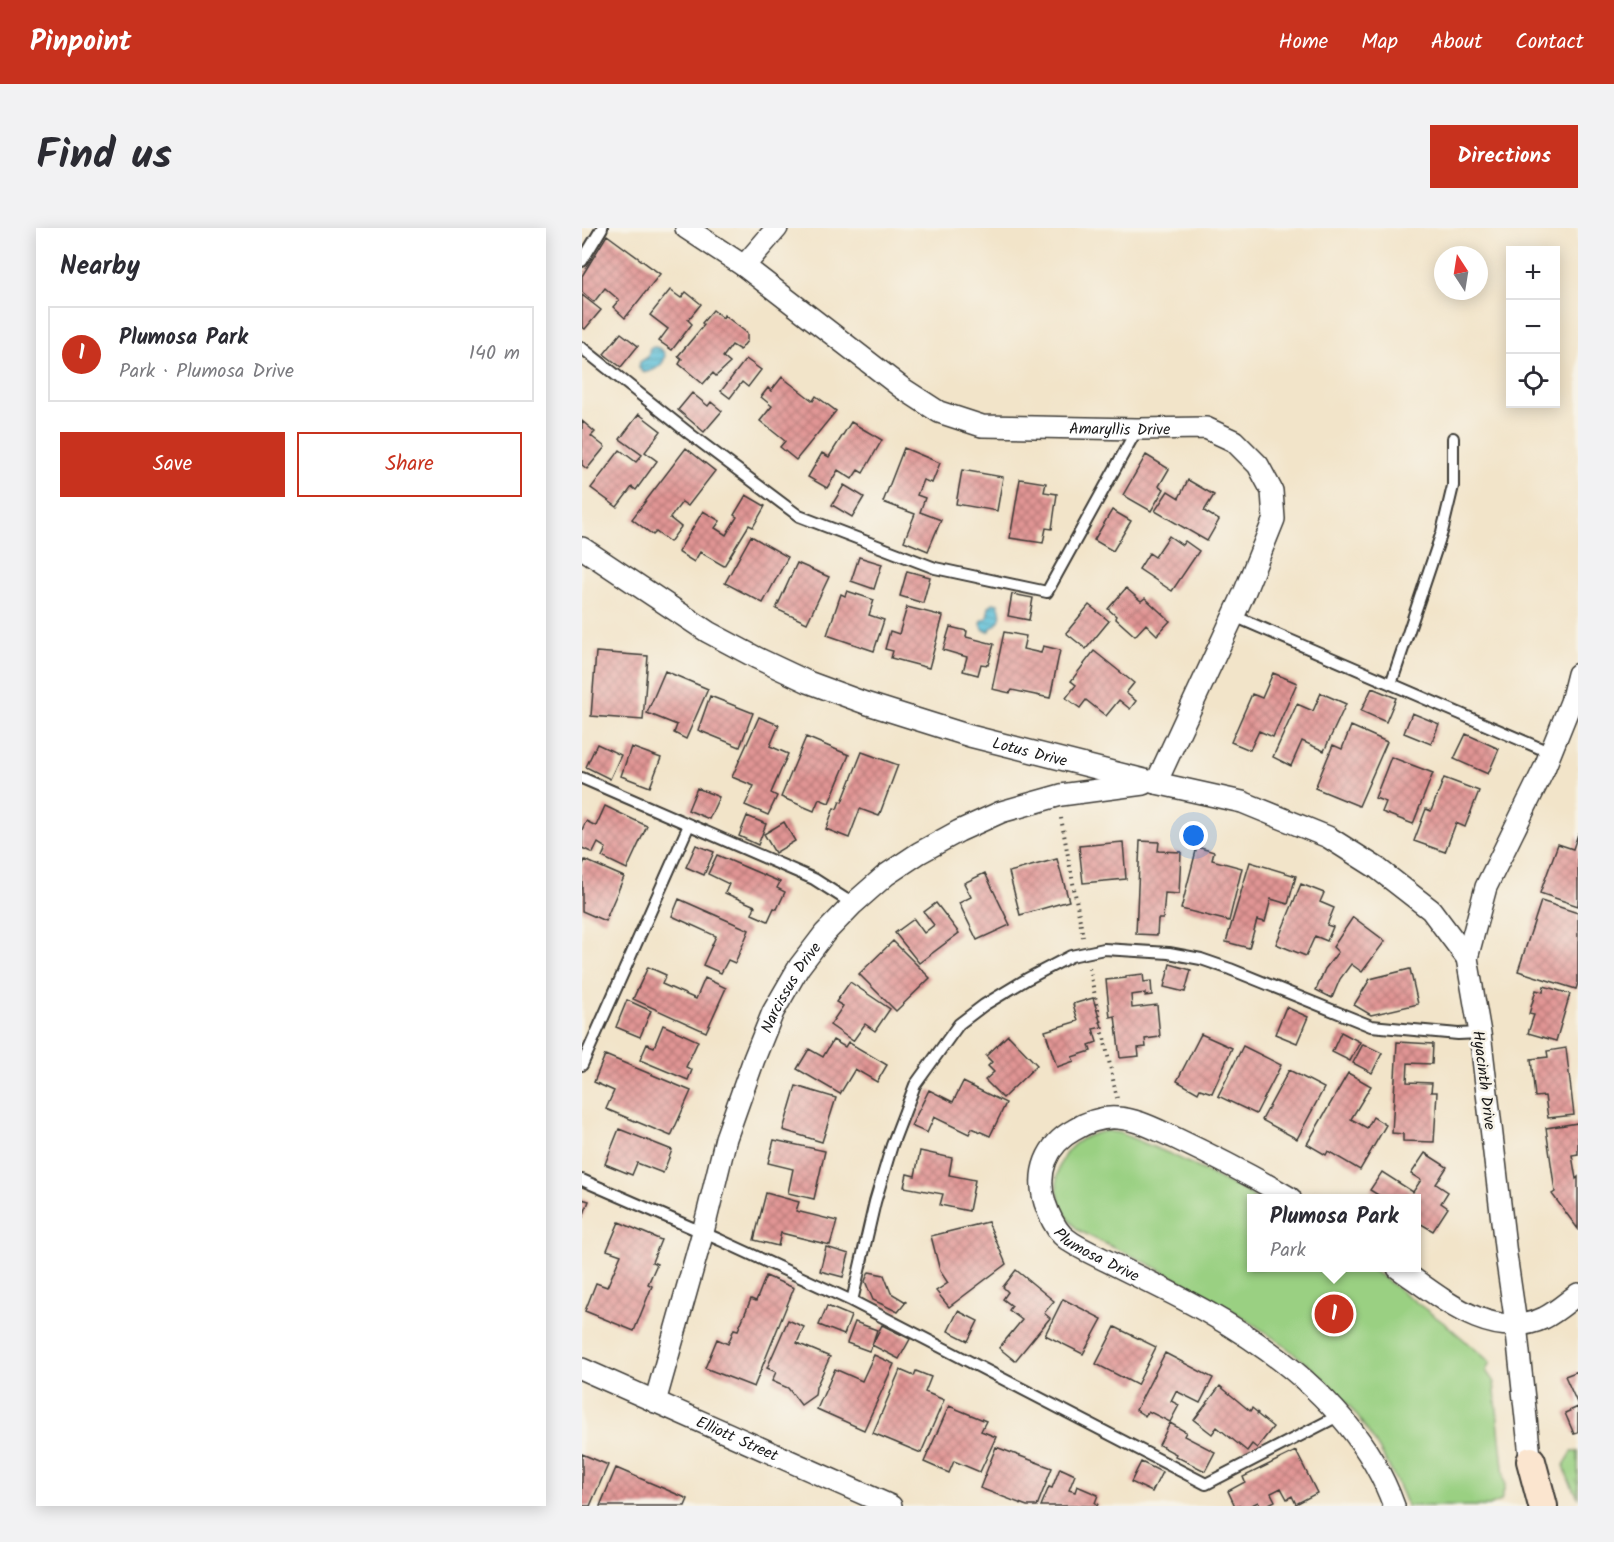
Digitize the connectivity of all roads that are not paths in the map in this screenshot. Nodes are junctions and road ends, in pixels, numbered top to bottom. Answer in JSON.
{"nodes":[{"id":1,"x":602,"y":228,"type":"edge"},
{"id":2,"x":686,"y":228,"type":"edge"},
{"id":3,"x":777,"y":228,"type":"edge"},
{"id":4,"x":582,"y":261,"type":"edge"},
{"id":5,"x":744,"y":266,"type":"junction"},
{"id":6,"x":582,"y":348,"type":"edge"},
{"id":7,"x":1137,"y":429,"type":"junction"},
{"id":8,"x":1453,"y":438,"type":"dead end"},
{"id":9,"x":582,"y":548,"type":"edge"},
{"id":10,"x":1234,"y":616,"type":"junction"},
{"id":11,"x":1578,"y":674,"type":"edge"},
{"id":12,"x":1391,"y":684,"type":"junction"},
{"id":13,"x":1551,"y":753,"type":"junction"},
{"id":14,"x":582,"y":778,"type":"edge"},
{"id":15,"x":1156,"y":783,"type":"junction"},
{"id":16,"x":689,"y":825,"type":"junction"},
{"id":17,"x":853,"y":904,"type":"junction"},
{"id":18,"x":1467,"y":958,"type":"junction"},
{"id":19,"x":1480,"y":1033,"type":"junction"},
{"id":20,"x":582,"y":1065,"type":"edge"},
{"id":21,"x":582,"y":1180,"type":"edge"},
{"id":22,"x":1283,"y":1194,"type":"edge"},
{"id":23,"x":703,"y":1232,"type":"junction"},
{"id":24,"x":1404,"y":1272,"type":"edge"},
{"id":25,"x":1578,"y":1294,"type":"edge"},
{"id":26,"x":852,"y":1301,"type":"junction"},
{"id":27,"x":1516,"y":1324,"type":"junction"},
{"id":28,"x":582,"y":1369,"type":"edge"},
{"id":29,"x":655,"y":1402,"type":"junction"},
{"id":30,"x":1340,"y":1415,"type":"junction"},
{"id":31,"x":1532,"y":1461,"type":"junction"},
{"id":32,"x":891,"y":1506,"type":"edge"},
{"id":33,"x":1394,"y":1506,"type":"edge"},
{"id":34,"x":1535,"y":1506,"type":"edge"},
{"id":35,"x":1543,"y":1506,"type":"edge"}],
"edges":[{"from":1,"to":4,"type":"lane"},
{"from":2,"to":5,"type":"street","name":"Amaryllis Drive"},
{"from":3,"to":5,"type":"street"},
{"from":5,"to":7,"type":"street","name":"Amaryllis Drive"},
{"from":6,"to":7,"type":"lane"},
{"from":7,"to":10,"type":"street","name":"Amaryllis Drive"},
{"from":8,"to":12,"type":"lane"},
{"from":9,"to":15,"type":"street","name":"Lotus Drive"},
{"from":10,"to":12,"type":"lane"},
{"from":10,"to":15,"type":"street","name":"Amaryllis Drive"},
{"from":11,"to":13,"type":"street","name":"Hyacinth Drive"},
{"from":12,"to":13,"type":"lane"},
{"from":13,"to":18,"type":"street","name":"Hyacinth Drive"},
{"from":14,"to":16,"type":"lane"},
{"from":15,"to":17,"type":"street","name":"Narcissus Drive"},
{"from":15,"to":18,"type":"street","name":"Lotus Drive"},
{"from":16,"to":17,"type":"lane"},
{"from":16,"to":20,"type":"lane"},
{"from":17,"to":23,"type":"street","name":"Narcissus Drive"},
{"from":18,"to":19,"type":"street","name":"Hyacinth Drive"},
{"from":19,"to":26,"type":"lane"},
{"from":19,"to":27,"type":"street","name":"Hyacinth Drive"},
{"from":21,"to":23,"type":"lane"},
{"from":22,"to":30,"type":"street","name":"Plumosa Drive"},
{"from":23,"to":26,"type":"lane"},
{"from":23,"to":29,"type":"street","name":"Narcissus Drive"},
{"from":24,"to":27,"type":"street"},
{"from":25,"to":27,"type":"street"},
{"from":26,"to":30,"type":"lane"},
{"from":27,"to":31,"type":"street","name":"Hyacinth Drive"},
{"from":28,"to":29,"type":"street","name":"Elliott Street"},
{"from":29,"to":32,"type":"street","name":"Elliott Street"},
{"from":30,"to":33,"type":"street","name":"Plumosa Drive"},
{"from":31,"to":34,"type":"street","name":"Hyacinth Drive"},
{"from":31,"to":35,"type":"main road"}]}
